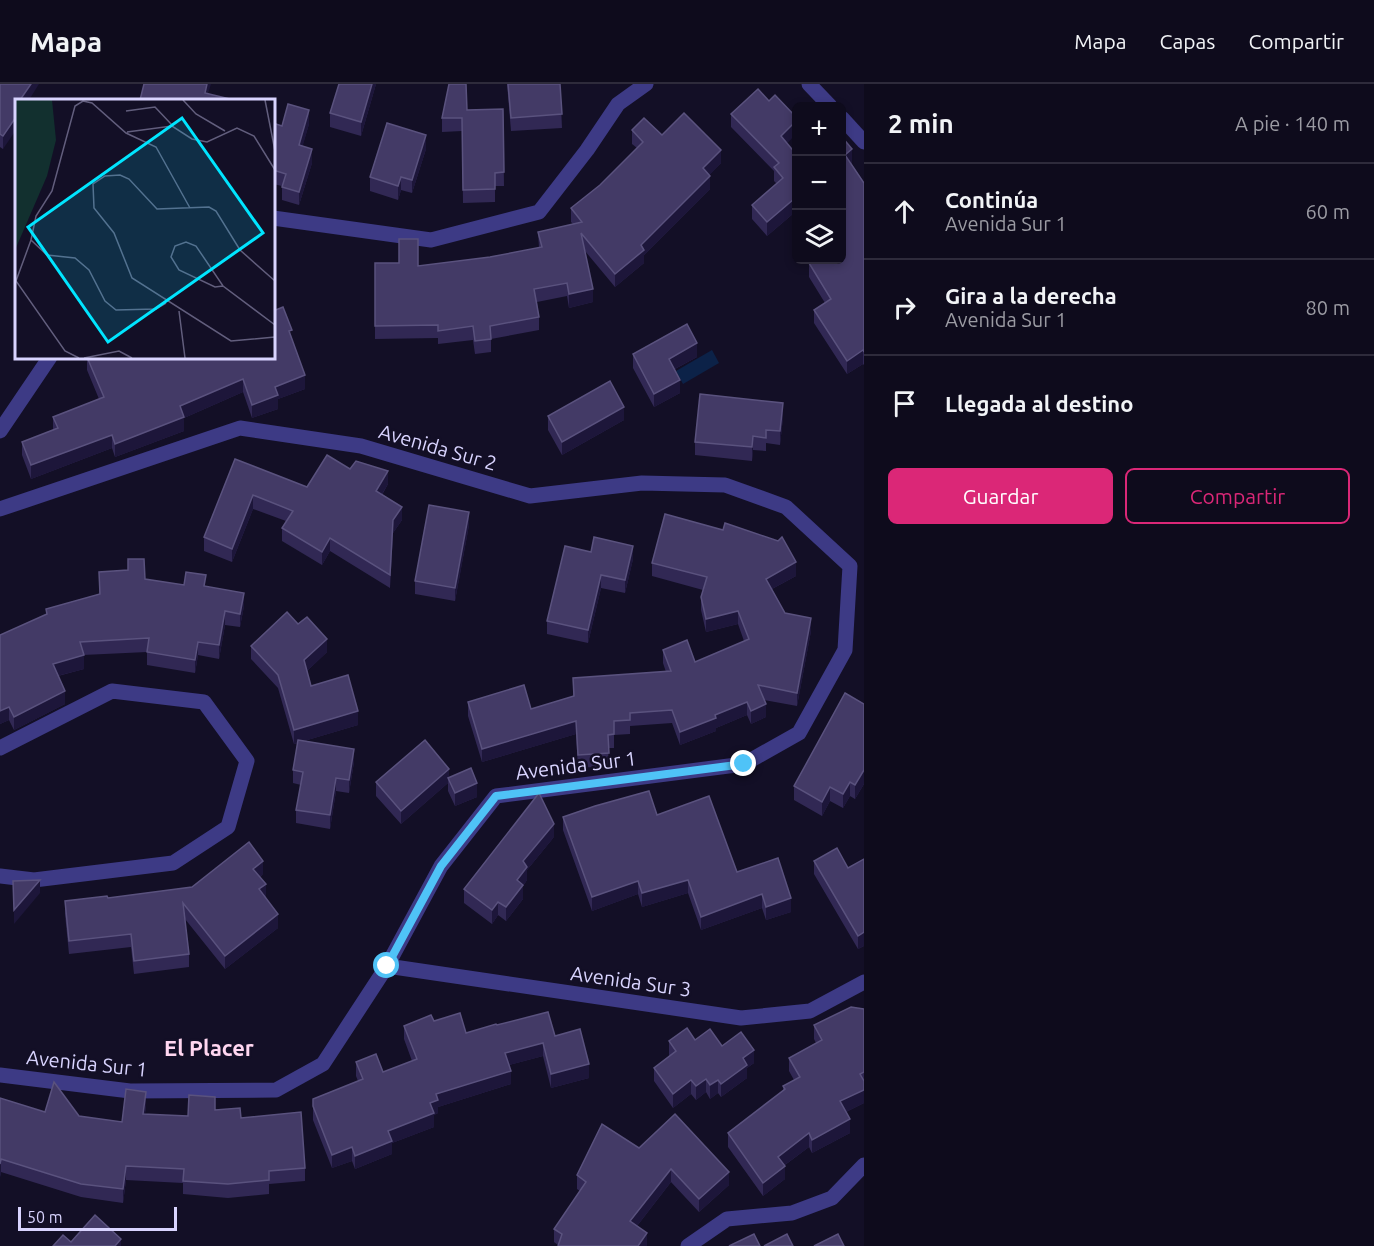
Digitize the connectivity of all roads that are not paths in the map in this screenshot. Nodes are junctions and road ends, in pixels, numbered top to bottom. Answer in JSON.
{"nodes":[{"id":1,"x":646,"y":84,"type":"edge"},
{"id":2,"x":809,"y":84,"type":"edge"},
{"id":3,"x":826,"y":102,"type":"edge"},
{"id":4,"x":846,"y":122,"type":"edge"},
{"id":5,"x":864,"y":141,"type":"edge"},
{"id":6,"x":274,"y":219,"type":"edge"},
{"id":7,"x":49,"y":358,"type":"edge"},
{"id":8,"x":0,"y":431,"type":"edge"},
{"id":9,"x":0,"y":509,"type":"edge"},
{"id":10,"x":850,"y":566,"type":"joint"},
{"id":11,"x":0,"y":748,"type":"edge"},
{"id":12,"x":0,"y":876,"type":"edge"},
{"id":13,"x":387,"y":966,"type":"junction"},
{"id":14,"x":864,"y":982,"type":"edge"},
{"id":15,"x":0,"y":1075,"type":"edge"},
{"id":16,"x":863,"y":1167,"type":"edge"},
{"id":17,"x":688,"y":1246,"type":"edge"}],
"edges":[{"from":1,"to":6,"type":"street"},
{"from":2,"to":3,"type":"street"},
{"from":4,"to":5,"type":"street"},
{"from":7,"to":8,"type":"street"},
{"from":9,"to":10,"type":"street","name":"Avenida Sur 2"},
{"from":10,"to":13,"type":"street","name":"Avenida Sur 1"},
{"from":11,"to":12,"type":"street"},
{"from":13,"to":14,"type":"street","name":"Avenida Sur 3"},
{"from":13,"to":15,"type":"street","name":"Avenida Sur 1"},
{"from":16,"to":17,"type":"street"}]}
